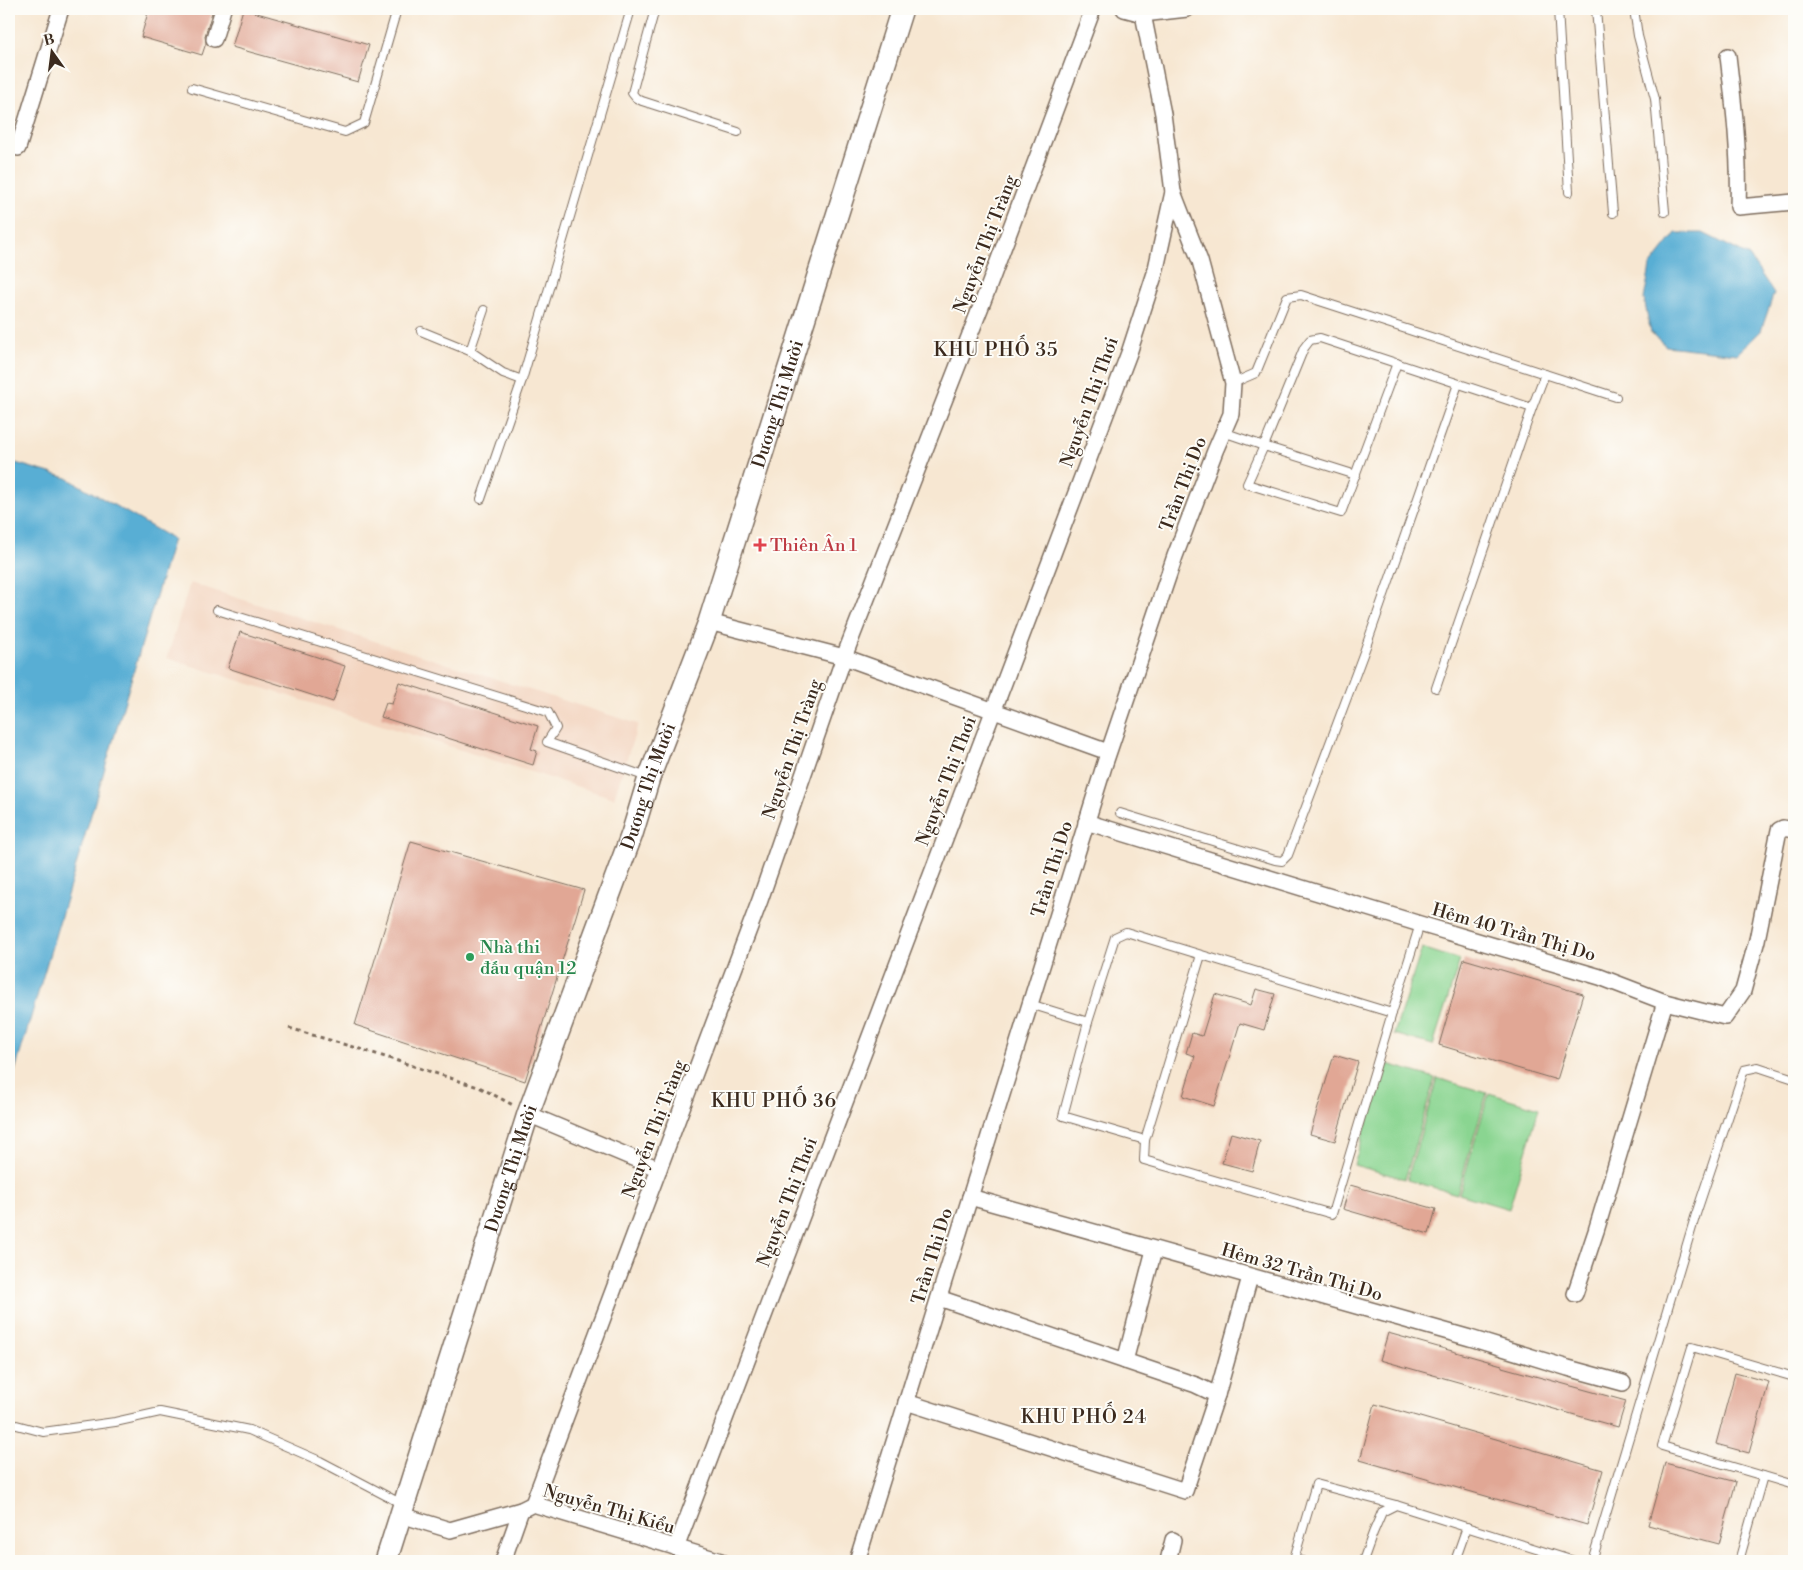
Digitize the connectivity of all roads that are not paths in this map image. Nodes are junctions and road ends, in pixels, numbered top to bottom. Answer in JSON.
{"nodes":[{"id":1,"x":61,"y":9,"type":"edge"},
{"id":2,"x":223,"y":9,"type":"edge"},
{"id":3,"x":398,"y":9,"type":"edge"},
{"id":4,"x":631,"y":9,"type":"edge"},
{"id":5,"x":655,"y":9,"type":"edge"},
{"id":6,"x":902,"y":9,"type":"edge"},
{"id":7,"x":1094,"y":9,"type":"edge"},
{"id":8,"x":1124,"y":9,"type":"edge"},
{"id":9,"x":1187,"y":9,"type":"edge"},
{"id":10,"x":1558,"y":9,"type":"edge"},
{"id":11,"x":1596,"y":9,"type":"edge"},
{"id":12,"x":1634,"y":9,"type":"edge"},
{"id":13,"x":1142,"y":14,"type":"junction"},
{"id":14,"x":214,"y":39,"type":"dead end"},
{"id":15,"x":1728,"y":56,"type":"dead end"},
{"id":16,"x":192,"y":88,"type":"dead end"},
{"id":17,"x":738,"y":132,"type":"dead end"},
{"id":18,"x":9,"y":145,"type":"edge"},
{"id":19,"x":1173,"y":192,"type":"junction"},
{"id":20,"x":1569,"y":192,"type":"dead end"},
{"id":21,"x":1794,"y":202,"type":"edge"},
{"id":22,"x":1665,"y":212,"type":"dead end"},
{"id":23,"x":1612,"y":213,"type":"dead end"},
{"id":24,"x":484,"y":310,"type":"dead end"},
{"id":25,"x":421,"y":331,"type":"dead end"},
{"id":26,"x":470,"y":351,"type":"junction"},
{"id":27,"x":1397,"y":363,"type":"junction"},
{"id":28,"x":1545,"y":374,"type":"junction"},
{"id":29,"x":522,"y":380,"type":"junction"},
{"id":30,"x":1233,"y":383,"type":"junction"},
{"id":31,"x":1458,"y":384,"type":"junction"},
{"id":32,"x":1616,"y":397,"type":"dead end"},
{"id":33,"x":1532,"y":408,"type":"junction"},
{"id":34,"x":1223,"y":432,"type":"junction"},
{"id":35,"x":1264,"y":446,"type":"junction"},
{"id":36,"x":1356,"y":475,"type":"junction"},
{"id":37,"x":481,"y":499,"type":"dead end"},
{"id":38,"x":218,"y":610,"type":"dead end"},
{"id":39,"x":709,"y":622,"type":"junction"},
{"id":40,"x":844,"y":657,"type":"junction"},
{"id":41,"x":1436,"y":688,"type":"dead end"},
{"id":42,"x":993,"y":710,"type":"junction"},
{"id":43,"x":1108,"y":752,"type":"junction"},
{"id":44,"x":649,"y":778,"type":"junction"},
{"id":45,"x":1120,"y":813,"type":"dead end"},
{"id":46,"x":1086,"y":822,"type":"junction"},
{"id":47,"x":1794,"y":830,"type":"edge"},
{"id":48,"x":1420,"y":924,"type":"junction"},
{"id":49,"x":1201,"y":955,"type":"junction"},
{"id":50,"x":1665,"y":1002,"type":"junction"},
{"id":51,"x":1030,"y":1004,"type":"junction"},
{"id":52,"x":1392,"y":1013,"type":"junction"},
{"id":53,"x":1088,"y":1022,"type":"junction"},
{"id":54,"x":1794,"y":1079,"type":"edge"},
{"id":55,"x":528,"y":1114,"type":"junction"},
{"id":56,"x":1145,"y":1140,"type":"junction"},
{"id":57,"x":659,"y":1169,"type":"junction"},
{"id":58,"x":970,"y":1197,"type":"junction"},
{"id":59,"x":1154,"y":1250,"type":"junction"},
{"id":60,"x":1250,"y":1277,"type":"junction"},
{"id":61,"x":1575,"y":1294,"type":"dead end"},
{"id":62,"x":939,"y":1298,"type":"junction"},
{"id":63,"x":1125,"y":1361,"type":"junction"},
{"id":64,"x":1794,"y":1377,"type":"edge"},
{"id":65,"x":1623,"y":1383,"type":"dead end"},
{"id":66,"x":1217,"y":1395,"type":"junction"},
{"id":67,"x":906,"y":1402,"type":"junction"},
{"id":68,"x":9,"y":1423,"type":"edge"},
{"id":69,"x":1763,"y":1476,"type":"junction"},
{"id":70,"x":1794,"y":1485,"type":"edge"},
{"id":71,"x":1396,"y":1505,"type":"junction"},
{"id":72,"x":527,"y":1507,"type":"junction"},
{"id":73,"x":402,"y":1510,"type":"junction"},
{"id":74,"x":1467,"y":1527,"type":"junction"},
{"id":75,"x":1173,"y":1540,"type":"dead end"},
{"id":76,"x":676,"y":1548,"type":"junction"},
{"id":77,"x":386,"y":1561,"type":"edge"},
{"id":78,"x":503,"y":1561,"type":"edge"},
{"id":79,"x":721,"y":1561,"type":"edge"},
{"id":80,"x":857,"y":1561,"type":"edge"},
{"id":81,"x":1168,"y":1561,"type":"edge"},
{"id":82,"x":1302,"y":1561,"type":"edge"},
{"id":83,"x":1363,"y":1561,"type":"edge"},
{"id":84,"x":1455,"y":1561,"type":"edge"},
{"id":85,"x":1574,"y":1561,"type":"edge"},
{"id":86,"x":1592,"y":1561,"type":"edge"},
{"id":87,"x":1739,"y":1561,"type":"edge"}],
"edges":[{"from":1,"to":18,"type":"street"},
{"from":2,"to":14,"type":"street"},
{"from":3,"to":16,"type":"lane"},
{"from":4,"to":29,"type":"lane"},
{"from":5,"to":17,"type":"lane"},
{"from":6,"to":39,"type":"street","name":"Dương Thị Mười"},
{"from":7,"to":40,"type":"street","name":"Nguyễn Thị Tràng"},
{"from":8,"to":13,"type":"street"},
{"from":9,"to":13,"type":"street"},
{"from":10,"to":20,"type":"lane"},
{"from":11,"to":23,"type":"lane"},
{"from":12,"to":22,"type":"lane"},
{"from":13,"to":19,"type":"street","name":"Nguyễn Thị Thơi"},
{"from":15,"to":21,"type":"street"},
{"from":19,"to":30,"type":"street","name":"Trần Thị Do"},
{"from":19,"to":42,"type":"street","name":"Nguyễn Thị Thơi"},
{"from":24,"to":26,"type":"lane"},
{"from":25,"to":26,"type":"lane"},
{"from":26,"to":29,"type":"lane"},
{"from":27,"to":31,"type":"lane"},
{"from":27,"to":35,"type":"lane"},
{"from":27,"to":36,"type":"lane"},
{"from":28,"to":30,"type":"lane"},
{"from":28,"to":32,"type":"lane"},
{"from":28,"to":33,"type":"lane"},
{"from":29,"to":37,"type":"lane"},
{"from":30,"to":34,"type":"street","name":"Trần Thị Do"},
{"from":31,"to":33,"type":"lane"},
{"from":31,"to":45,"type":"lane"},
{"from":33,"to":41,"type":"lane"},
{"from":34,"to":35,"type":"lane"},
{"from":34,"to":43,"type":"street","name":"Trần Thị Do"},
{"from":35,"to":36,"type":"lane"},
{"from":35,"to":36,"type":"lane"},
{"from":38,"to":44,"type":"lane"},
{"from":39,"to":40,"type":"street"},
{"from":39,"to":44,"type":"street","name":"Dương Thị Mười"},
{"from":40,"to":42,"type":"street"},
{"from":40,"to":57,"type":"street","name":"Nguyễn Thị Tràng"},
{"from":42,"to":43,"type":"street"},
{"from":42,"to":76,"type":"street","name":"Nguyễn Thị Thơi"},
{"from":43,"to":46,"type":"street","name":"Trần Thị Do"},
{"from":44,"to":55,"type":"street","name":"Dương Thị Mười"},
{"from":46,"to":48,"type":"street","name":"Hẻm 40 Trần Thị Do"},
{"from":46,"to":51,"type":"street","name":"Trần Thị Do"},
{"from":47,"to":50,"type":"street","name":"Hẻm 40 Trần Thị Do"},
{"from":48,"to":50,"type":"street","name":"Hẻm 40 Trần Thị Do"},
{"from":48,"to":52,"type":"lane"},
{"from":49,"to":52,"type":"lane"},
{"from":49,"to":53,"type":"lane"},
{"from":49,"to":56,"type":"lane"},
{"from":50,"to":61,"type":"street"},
{"from":51,"to":53,"type":"lane"},
{"from":51,"to":58,"type":"street","name":"Trần Thị Do"},
{"from":52,"to":56,"type":"lane"},
{"from":53,"to":56,"type":"lane"},
{"from":54,"to":86,"type":"lane"},
{"from":55,"to":57,"type":"street"},
{"from":55,"to":73,"type":"street","name":"Dương Thị Mười"},
{"from":57,"to":72,"type":"street","name":"Nguyễn Thị Tràng"},
{"from":58,"to":59,"type":"street","name":"Hẻm 32 Trần Thị Do"},
{"from":58,"to":62,"type":"street","name":"Trần Thị Do"},
{"from":59,"to":60,"type":"street","name":"Hẻm 32 Trần Thị Do"},
{"from":59,"to":63,"type":"street"},
{"from":60,"to":65,"type":"street","name":"Hẻm 32 Trần Thị Do"},
{"from":60,"to":66,"type":"street"},
{"from":62,"to":63,"type":"street"},
{"from":62,"to":67,"type":"street","name":"Trần Thị Do"},
{"from":63,"to":66,"type":"street"},
{"from":64,"to":69,"type":"lane"},
{"from":66,"to":67,"type":"street"},
{"from":67,"to":80,"type":"street","name":"Trần Thị Do"},
{"from":68,"to":73,"type":"lane"},
{"from":69,"to":70,"type":"lane"},
{"from":69,"to":87,"type":"lane"},
{"from":71,"to":74,"type":"lane"},
{"from":71,"to":82,"type":"lane"},
{"from":71,"to":83,"type":"lane"},
{"from":72,"to":73,"type":"street","name":"Nguyễn Thị Kiểu"},
{"from":72,"to":76,"type":"street","name":"Nguyễn Thị Kiểu"},
{"from":72,"to":78,"type":"street","name":"Nguyễn Thị Tràng"},
{"from":73,"to":77,"type":"street","name":"Dương Thị Mười"},
{"from":74,"to":84,"type":"lane"},
{"from":74,"to":85,"type":"lane"},
{"from":75,"to":81,"type":"street"},
{"from":76,"to":79,"type":"street","name":"Nguyễn Thị Kiểu"}]}
